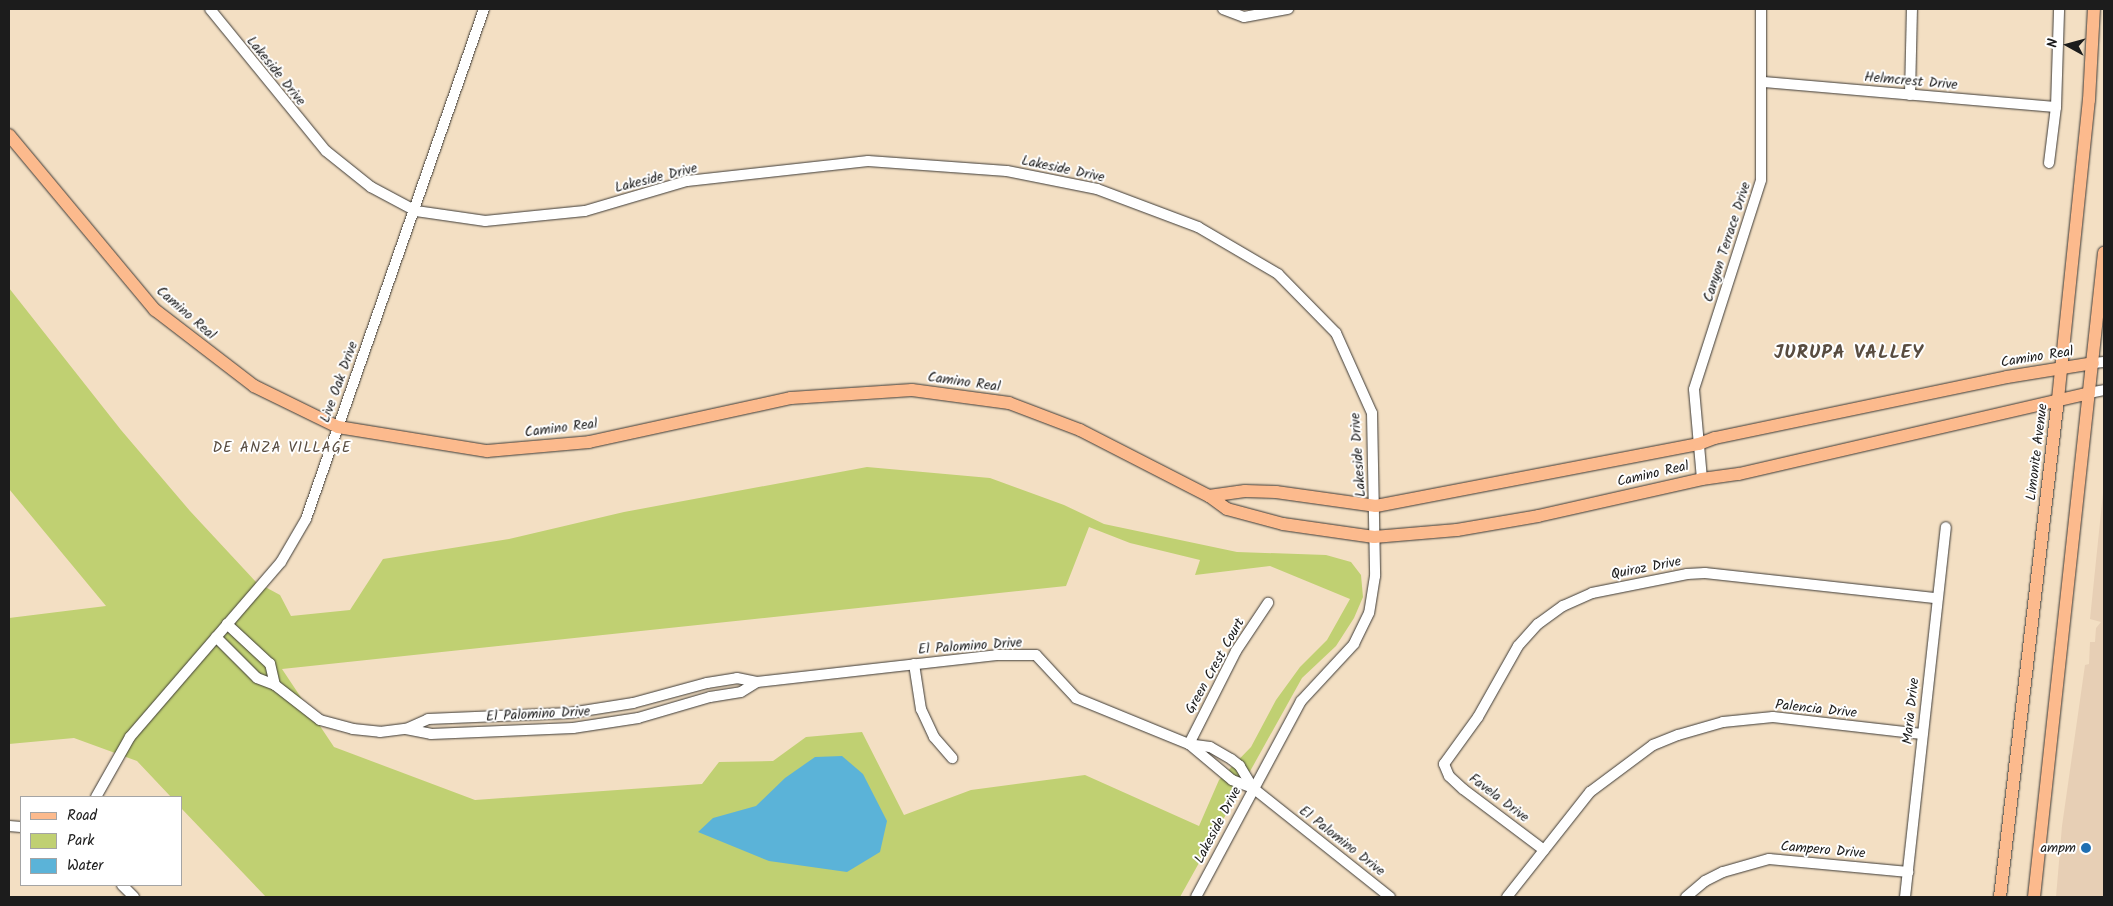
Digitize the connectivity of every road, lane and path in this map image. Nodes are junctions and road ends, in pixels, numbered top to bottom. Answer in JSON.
{"nodes":[{"id":1,"x":210,"y":9,"type":"edge"},
{"id":2,"x":484,"y":9,"type":"edge"},
{"id":3,"x":1223,"y":9,"type":"edge"},
{"id":4,"x":1288,"y":9,"type":"edge"},
{"id":5,"x":1761,"y":9,"type":"edge"},
{"id":6,"x":1912,"y":9,"type":"edge"},
{"id":7,"x":2059,"y":9,"type":"edge"},
{"id":8,"x":2094,"y":9,"type":"edge"},
{"id":9,"x":1763,"y":82,"type":"junction"},
{"id":10,"x":1910,"y":95,"type":"junction"},
{"id":11,"x":2056,"y":107,"type":"junction"},
{"id":12,"x":11,"y":141,"type":"edge"},
{"id":13,"x":2050,"y":163,"type":"dead end"},
{"id":14,"x":416,"y":211,"type":"junction"},
{"id":15,"x":2104,"y":253,"type":"edge"},
{"id":16,"x":2098,"y":363,"type":"edge"},
{"id":17,"x":2061,"y":368,"type":"junction"},
{"id":18,"x":2104,"y":390,"type":"edge"},
{"id":19,"x":2089,"y":393,"type":"junction"},
{"id":20,"x":2058,"y":399,"type":"junction"},
{"id":21,"x":338,"y":427,"type":"junction"},
{"id":22,"x":1699,"y":444,"type":"junction"},
{"id":23,"x":1702,"y":479,"type":"junction"},
{"id":24,"x":1209,"y":496,"type":"junction"},
{"id":25,"x":1376,"y":506,"type":"junction"},
{"id":26,"x":1946,"y":527,"type":"dead end"},
{"id":27,"x":1374,"y":537,"type":"junction"},
{"id":28,"x":1937,"y":598,"type":"junction"},
{"id":29,"x":1268,"y":603,"type":"dead end"},
{"id":30,"x":227,"y":624,"type":"junction"},
{"id":31,"x":216,"y":637,"type":"junction"},
{"id":32,"x":263,"y":658,"type":"junction"},
{"id":33,"x":914,"y":664,"type":"junction"},
{"id":34,"x":250,"y":671,"type":"junction"},
{"id":35,"x":756,"y":682,"type":"junction"},
{"id":36,"x":275,"y":685,"type":"junction"},
{"id":37,"x":406,"y":729,"type":"junction"},
{"id":38,"x":1922,"y":734,"type":"junction"},
{"id":39,"x":1189,"y":744,"type":"junction"},
{"id":40,"x":1220,"y":753,"type":"junction"},
{"id":41,"x":952,"y":758,"type":"dead end"},
{"id":42,"x":1444,"y":764,"type":"joint"},
{"id":43,"x":1213,"y":766,"type":"junction"},
{"id":44,"x":1253,"y":788,"type":"junction"},
{"id":45,"x":97,"y":796,"type":"edge"},
{"id":46,"x":1544,"y":850,"type":"junction"},
{"id":47,"x":1908,"y":872,"type":"junction"},
{"id":48,"x":123,"y":886,"type":"edge"},
{"id":49,"x":134,"y":897,"type":"edge"},
{"id":50,"x":1196,"y":897,"type":"edge"},
{"id":51,"x":1390,"y":897,"type":"edge"},
{"id":52,"x":1507,"y":897,"type":"edge"},
{"id":53,"x":1686,"y":897,"type":"edge"},
{"id":54,"x":1905,"y":897,"type":"edge"},
{"id":55,"x":2000,"y":897,"type":"edge"},
{"id":56,"x":2034,"y":897,"type":"edge"}],
"edges":[{"from":1,"to":14,"type":"street","name":"Lakeside Drive"},
{"from":2,"to":14,"type":"street","name":"Live Oak Drive"},
{"from":3,"to":4,"type":"street"},
{"from":5,"to":9,"type":"street","name":"Canyon Terrace Drive"},
{"from":6,"to":10,"type":"street"},
{"from":7,"to":11,"type":"street"},
{"from":8,"to":17,"type":"main road","name":"Limonite Avenue"},
{"from":9,"to":10,"type":"street","name":"Helmcrest Drive"},
{"from":9,"to":22,"type":"street","name":"Canyon Terrace Drive"},
{"from":10,"to":11,"type":"street","name":"Helmcrest Drive"},
{"from":11,"to":13,"type":"street"},
{"from":12,"to":21,"type":"main road","name":"Camino Real"},
{"from":14,"to":21,"type":"street","name":"Live Oak Drive"},
{"from":14,"to":25,"type":"street","name":"Lakeside Drive"},
{"from":15,"to":16,"type":"main road"},
{"from":16,"to":17,"type":"main road","name":"Camino Real"},
{"from":16,"to":19,"type":"main road"},
{"from":17,"to":20,"type":"main road","name":"Limonite Avenue"},
{"from":17,"to":22,"type":"main road","name":"Camino Real"},
{"from":18,"to":19,"type":"street","name":"Camino Real"},
{"from":19,"to":20,"type":"main road","name":"Camino Real"},
{"from":19,"to":56,"type":"main road"},
{"from":20,"to":23,"type":"main road","name":"Camino Real"},
{"from":20,"to":55,"type":"main road","name":"Limonite Avenue"},
{"from":21,"to":24,"type":"main road","name":"Camino Real"},
{"from":21,"to":30,"type":"street","name":"Live Oak Drive"},
{"from":22,"to":23,"type":"street","name":"Canyon Terrace Drive"},
{"from":22,"to":25,"type":"main road","name":"Camino Real"},
{"from":23,"to":27,"type":"main road","name":"Camino Real"},
{"from":24,"to":25,"type":"main road","name":"Camino Real"},
{"from":24,"to":27,"type":"main road","name":"Camino Real"},
{"from":25,"to":27,"type":"street","name":"Lakeside Drive"},
{"from":26,"to":28,"type":"street","name":"Maria Drive"},
{"from":27,"to":44,"type":"street","name":"Lakeside Drive"},
{"from":28,"to":38,"type":"street","name":"Maria Drive"},
{"from":28,"to":42,"type":"street","name":"Quiroz Drive"},
{"from":29,"to":39,"type":"street","name":"Green Crest Court"},
{"from":30,"to":31,"type":"street","name":"Live Oak Drive"},
{"from":30,"to":32,"type":"street"},
{"from":31,"to":34,"type":"street","name":"El Palomino Drive"},
{"from":31,"to":45,"type":"street","name":"Live Oak Drive"},
{"from":32,"to":34,"type":"street"},
{"from":32,"to":36,"type":"street"},
{"from":33,"to":35,"type":"street","name":"El Palomino Drive"},
{"from":33,"to":39,"type":"street","name":"El Palomino Drive"},
{"from":33,"to":41,"type":"street"},
{"from":34,"to":36,"type":"street","name":"El Palomino Drive"},
{"from":35,"to":37,"type":"street","name":"El Palomino Drive"},
{"from":35,"to":37,"type":"street","name":"El Palomino Drive"},
{"from":36,"to":37,"type":"street","name":"El Palomino Drive"},
{"from":38,"to":46,"type":"street","name":"Palencia Drive"},
{"from":38,"to":47,"type":"street","name":"Maria Drive"},
{"from":39,"to":40,"type":"street","name":"El Palomino Drive"},
{"from":39,"to":43,"type":"street","name":"El Palomino Drive"},
{"from":40,"to":43,"type":"street"},
{"from":40,"to":44,"type":"street","name":"El Palomino Drive"},
{"from":42,"to":46,"type":"street","name":"Favela Drive"},
{"from":43,"to":44,"type":"street","name":"El Palomino Drive"},
{"from":44,"to":50,"type":"street","name":"Lakeside Drive"},
{"from":44,"to":51,"type":"street","name":"El Palomino Drive"},
{"from":46,"to":52,"type":"street","name":"Palencia Drive"},
{"from":47,"to":53,"type":"street","name":"Campero Drive"},
{"from":47,"to":54,"type":"street","name":"Maria Drive"},
{"from":48,"to":49,"type":"street"}]}
